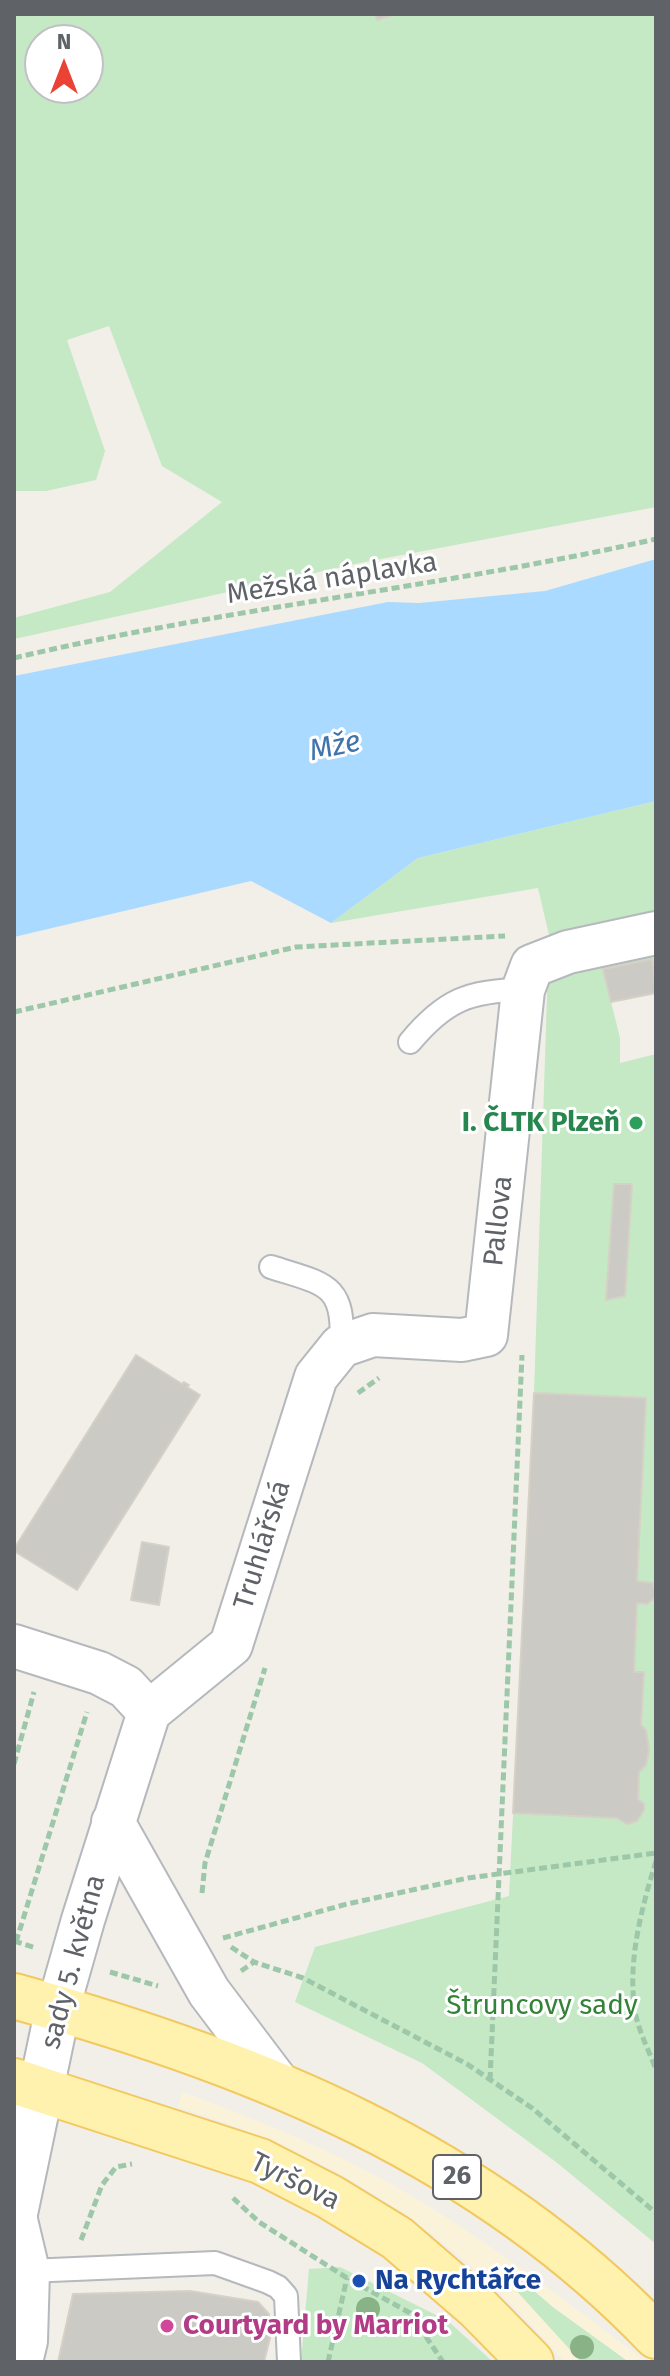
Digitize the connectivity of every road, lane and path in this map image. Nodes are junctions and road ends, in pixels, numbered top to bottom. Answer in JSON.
{"nodes":[{"id":1,"x":656,"y":539,"type":"edge"},
{"id":2,"x":14,"y":658,"type":"edge"},
{"id":3,"x":656,"y":933,"type":"edge"},
{"id":4,"x":520,"y":964,"type":"junction"},
{"id":5,"x":14,"y":1012,"type":"edge"},
{"id":6,"x":410,"y":1042,"type":"dead end"},
{"id":7,"x":271,"y":1267,"type":"dead end"},
{"id":8,"x":504,"y":1343,"type":"junction"},
{"id":9,"x":341,"y":1346,"type":"junction"},
{"id":10,"x":389,"y":1378,"type":"dead end"},
{"id":11,"x":352,"y":1398,"type":"dead end"},
{"id":12,"x":29,"y":1651,"type":"edge"},
{"id":13,"x":268,"y":1656,"type":"dead end"},
{"id":14,"x":99,"y":1673,"type":"junction"},
{"id":15,"x":149,"y":1712,"type":"junction"},
{"id":16,"x":14,"y":1764,"type":"edge"},
{"id":17,"x":113,"y":1822,"type":"junction"},
{"id":18,"x":656,"y":1853,"type":"edge"},
{"id":19,"x":656,"y":1861,"type":"edge"},
{"id":20,"x":499,"y":1874,"type":"junction"},
{"id":21,"x":200,"y":1906,"type":"dead end"},
{"id":22,"x":15,"y":1942,"type":"edge"},
{"id":23,"x":71,"y":1960,"type":"junction"},
{"id":24,"x":254,"y":1962,"type":"junction"},
{"id":25,"x":209,"y":1992,"type":"junction"},
{"id":26,"x":14,"y":1996,"type":"edge"},
{"id":27,"x":58,"y":2008,"type":"junction"},
{"id":28,"x":656,"y":2070,"type":"edge"},
{"id":29,"x":490,"y":2080,"type":"junction"},
{"id":30,"x":277,"y":2082,"type":"junction"},
{"id":31,"x":28,"y":2085,"type":"edge"},
{"id":32,"x":141,"y":2162,"type":"dead end"},
{"id":33,"x":226,"y":2192,"type":"dead end"},
{"id":34,"x":656,"y":2213,"type":"edge"},
{"id":35,"x":15,"y":2217,"type":"edge"},
{"id":36,"x":70,"y":2269,"type":"junction"},
{"id":37,"x":28,"y":2271,"type":"junction"},
{"id":38,"x":347,"y":2278,"type":"junction"},
{"id":39,"x":656,"y":2336,"type":"edge"},
{"id":40,"x":21,"y":2362,"type":"edge"},
{"id":41,"x":289,"y":2362,"type":"edge"},
{"id":42,"x":328,"y":2362,"type":"edge"},
{"id":43,"x":443,"y":2362,"type":"edge"},
{"id":44,"x":531,"y":2362,"type":"edge"}],
"edges":[{"from":1,"to":2,"type":"path","name":"Mežská náplavka"},
{"from":3,"to":4,"type":"street"},
{"from":4,"to":5,"type":"path"},
{"from":4,"to":6,"type":"lane"},
{"from":4,"to":8,"type":"street","name":"Pallova"},
{"from":7,"to":9,"type":"lane"},
{"from":8,"to":9,"type":"street"},
{"from":8,"to":20,"type":"path"},
{"from":9,"to":15,"type":"street","name":"Truhlářská"},
{"from":10,"to":11,"type":"path"},
{"from":12,"to":14,"type":"street"},
{"from":12,"to":16,"type":"path"},
{"from":13,"to":21,"type":"path"},
{"from":14,"to":15,"type":"street"},
{"from":14,"to":22,"type":"path"},
{"from":15,"to":17,"type":"street","name":"sady 5. května"},
{"from":17,"to":23,"type":"street","name":"sady 5. května"},
{"from":17,"to":25,"type":"street"},
{"from":18,"to":20,"type":"path"},
{"from":19,"to":28,"type":"path"},
{"from":20,"to":24,"type":"path"},
{"from":20,"to":29,"type":"path"},
{"from":22,"to":23,"type":"path"},
{"from":23,"to":25,"type":"path"},
{"from":23,"to":27,"type":"street","name":"sady 5. května"},
{"from":24,"to":25,"type":"path"},
{"from":24,"to":29,"type":"path"},
{"from":25,"to":30,"type":"street"},
{"from":26,"to":27,"type":"main road","number":"26"},
{"from":27,"to":30,"type":"main road","number":"26"},
{"from":27,"to":31,"type":"street","name":"sady 5. května"},
{"from":29,"to":34,"type":"path"},
{"from":30,"to":39,"type":"main road","number":"26"},
{"from":31,"to":35,"type":"street","name":"sady 5. května"},
{"from":31,"to":44,"type":"main road","name":"Tyršova"},
{"from":32,"to":36,"type":"path"},
{"from":33,"to":38,"type":"path"},
{"from":35,"to":37,"type":"street","name":"sady 5. května"},
{"from":36,"to":37,"type":"lane"},
{"from":36,"to":41,"type":"lane"},
{"from":37,"to":40,"type":"street","name":"sady 5. května"},
{"from":38,"to":42,"type":"path"},
{"from":38,"to":43,"type":"path"}]}
